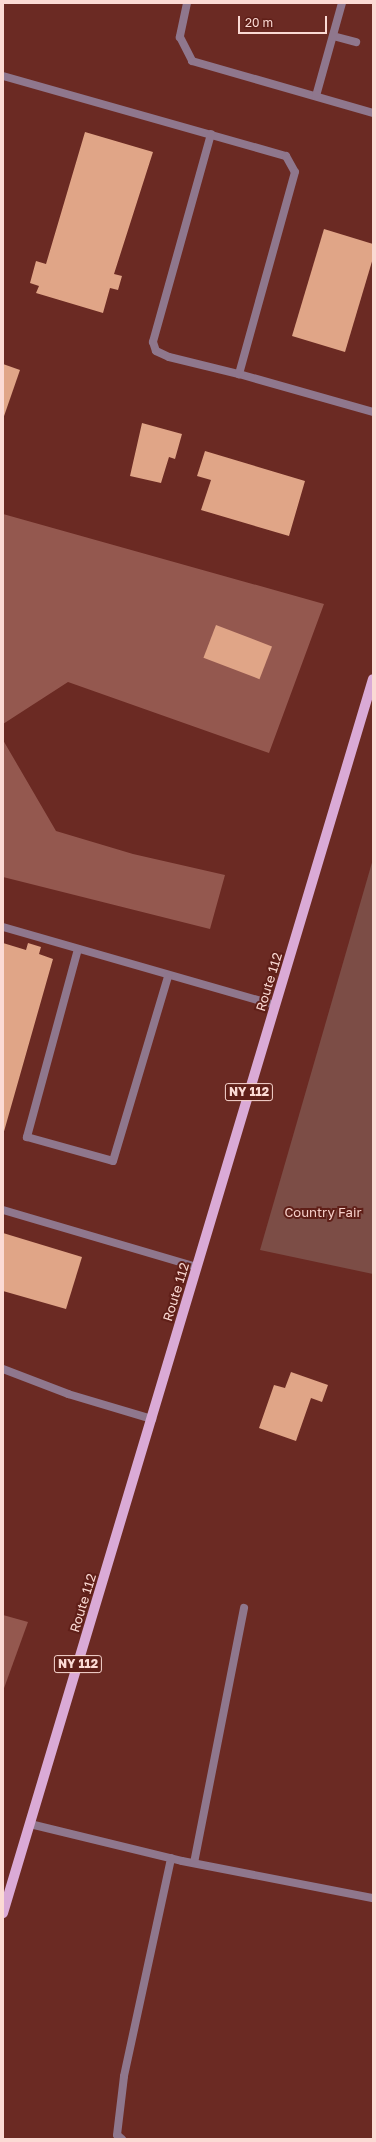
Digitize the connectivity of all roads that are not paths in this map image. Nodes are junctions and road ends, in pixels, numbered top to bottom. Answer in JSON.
{"nodes":[{"id":1,"x":187,"y":3,"type":"edge"},
{"id":2,"x":342,"y":3,"type":"edge"},
{"id":3,"x":333,"y":36,"type":"junction"},
{"id":4,"x":356,"y":42,"type":"dead end"},
{"id":5,"x":3,"y":76,"type":"edge"},
{"id":6,"x":316,"y":96,"type":"junction"},
{"id":7,"x":373,"y":112,"type":"edge"},
{"id":8,"x":211,"y":134,"type":"junction"},
{"id":9,"x":239,"y":374,"type":"junction"},
{"id":10,"x":373,"y":412,"type":"edge"},
{"id":11,"x":373,"y":679,"type":"edge"},
{"id":12,"x":3,"y":927,"type":"edge"},
{"id":13,"x":78,"y":949,"type":"junction"},
{"id":14,"x":168,"y":976,"type":"junction"},
{"id":15,"x":275,"y":1005,"type":"junction"},
{"id":16,"x":3,"y":1210,"type":"edge"},
{"id":17,"x":197,"y":1267,"type":"junction"},
{"id":18,"x":3,"y":1369,"type":"edge"},
{"id":19,"x":152,"y":1419,"type":"junction"},
{"id":20,"x":244,"y":1608,"type":"dead end"},
{"id":21,"x":30,"y":1824,"type":"junction"},
{"id":22,"x":171,"y":1858,"type":"junction"},
{"id":23,"x":194,"y":1863,"type":"junction"},
{"id":24,"x":373,"y":1898,"type":"edge"},
{"id":25,"x":3,"y":1913,"type":"edge"},
{"id":26,"x":122,"y":2139,"type":"edge"}],
"edges":[{"from":1,"to":6,"type":"street"},
{"from":2,"to":3,"type":"street"},
{"from":3,"to":4,"type":"street"},
{"from":3,"to":6,"type":"street"},
{"from":5,"to":8,"type":"street"},
{"from":6,"to":7,"type":"street"},
{"from":8,"to":9,"type":"street"},
{"from":8,"to":9,"type":"street"},
{"from":9,"to":10,"type":"street"},
{"from":11,"to":15,"type":"main road","name":"Route 112","number":"NY 112"},
{"from":12,"to":13,"type":"street"},
{"from":13,"to":14,"type":"street"},
{"from":13,"to":14,"type":"street"},
{"from":14,"to":15,"type":"street"},
{"from":15,"to":17,"type":"main road","name":"Route 112","number":"NY 112"},
{"from":16,"to":17,"type":"street"},
{"from":17,"to":19,"type":"main road","name":"Route 112","number":"NY 112"},
{"from":18,"to":19,"type":"street"},
{"from":19,"to":21,"type":"main road","name":"Route 112","number":"NY 112"},
{"from":20,"to":23,"type":"street"},
{"from":21,"to":22,"type":"street"},
{"from":21,"to":25,"type":"main road","name":"Route 112","number":"NY 112"},
{"from":22,"to":23,"type":"street"},
{"from":22,"to":26,"type":"street"},
{"from":23,"to":24,"type":"street"}]}
